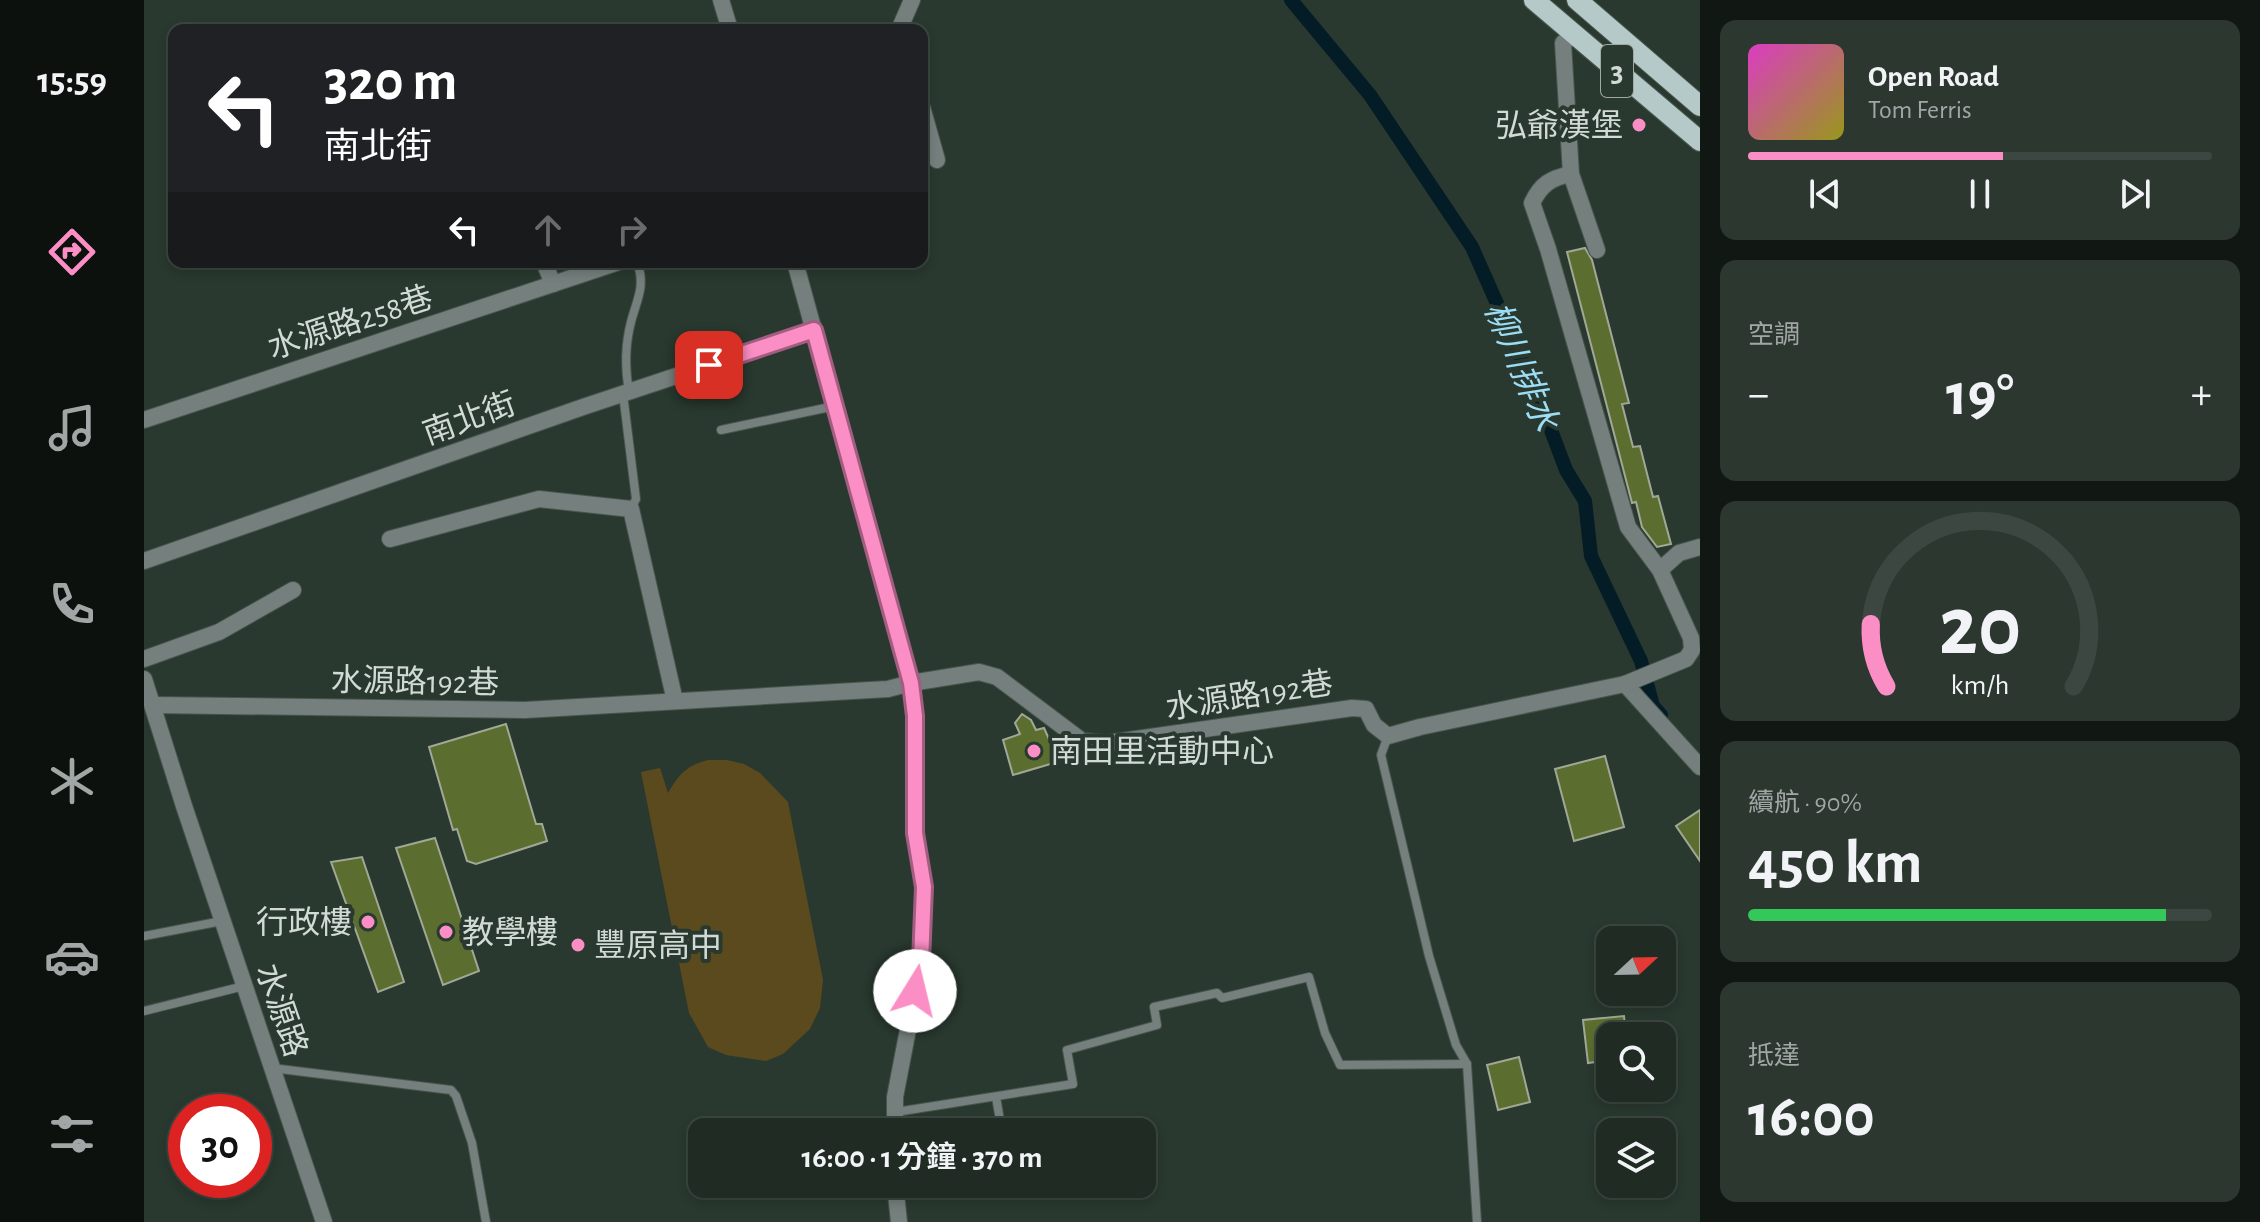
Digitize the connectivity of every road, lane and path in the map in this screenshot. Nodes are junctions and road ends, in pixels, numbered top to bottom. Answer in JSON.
{"nodes":[{"id":1,"x":721,"y":0,"type":"edge"},
{"id":2,"x":912,"y":0,"type":"edge"},
{"id":3,"x":1534,"y":0,"type":"edge"},
{"id":4,"x":1577,"y":0,"type":"edge"},
{"id":5,"x":728,"y":24,"type":"edge"},
{"id":6,"x":902,"y":24,"type":"edge"},
{"id":7,"x":1574,"y":34,"type":"junction"},
{"id":8,"x":1700,"y":106,"type":"edge"},
{"id":9,"x":928,"y":128,"type":"edge"},
{"id":10,"x":1700,"y":141,"type":"edge"},
{"id":11,"x":937,"y":160,"type":"dead end"},
{"id":12,"x":1571,"y":174,"type":"junction"},
{"id":13,"x":1597,"y":250,"type":"dead end"},
{"id":14,"x":546,"y":268,"type":"edge"},
{"id":15,"x":601,"y":268,"type":"edge"},
{"id":16,"x":638,"y":268,"type":"edge"},
{"id":17,"x":797,"y":268,"type":"edge"},
{"id":18,"x":553,"y":284,"type":"junction"},
{"id":19,"x":814,"y":330,"type":"junction"},
{"id":20,"x":626,"y":393,"type":"junction"},
{"id":21,"x":835,"y":406,"type":"junction"},
{"id":22,"x":144,"y":420,"type":"edge"},
{"id":23,"x":721,"y":430,"type":"dead end"},
{"id":24,"x":631,"y":509,"type":"junction"},
{"id":25,"x":390,"y":539,"type":"dead end"},
{"id":26,"x":1700,"y":547,"type":"edge"},
{"id":27,"x":144,"y":561,"type":"edge"},
{"id":28,"x":1660,"y":570,"type":"junction"},
{"id":29,"x":293,"y":590,"type":"dead end"},
{"id":30,"x":144,"y":659,"type":"edge"},
{"id":31,"x":144,"y":679,"type":"edge"},
{"id":32,"x":911,"y":683,"type":"junction"},
{"id":33,"x":1625,"y":684,"type":"junction"},
{"id":34,"x":675,"y":701,"type":"junction"},
{"id":35,"x":154,"y":705,"type":"junction"},
{"id":36,"x":1388,"y":736,"type":"junction"},
{"id":37,"x":1700,"y":767,"type":"edge"},
{"id":38,"x":222,"y":921,"type":"junction"},
{"id":39,"x":144,"y":936,"type":"edge"},
{"id":40,"x":244,"y":986,"type":"junction"},
{"id":41,"x":144,"y":1011,"type":"edge"},
{"id":42,"x":1467,"y":1064,"type":"junction"},
{"id":43,"x":272,"y":1068,"type":"junction"},
{"id":44,"x":996,"y":1097,"type":"junction"},
{"id":45,"x":895,"y":1112,"type":"junction"},
{"id":46,"x":895,"y":1118,"type":"edge"},
{"id":47,"x":1000,"y":1118,"type":"edge"},
{"id":48,"x":896,"y":1198,"type":"edge"},
{"id":49,"x":324,"y":1222,"type":"edge"},
{"id":50,"x":486,"y":1222,"type":"edge"},
{"id":51,"x":899,"y":1222,"type":"edge"},
{"id":52,"x":1477,"y":1222,"type":"edge"}],
"edges":[{"from":1,"to":5,"type":"street"},
{"from":2,"to":6,"type":"street"},
{"from":3,"to":7,"type":"main road","number":"3"},
{"from":4,"to":8,"type":"main road","number":"3"},
{"from":7,"to":10,"type":"main road","number":"3"},
{"from":7,"to":12,"type":"street"},
{"from":9,"to":11,"type":"street"},
{"from":12,"to":13,"type":"street"},
{"from":12,"to":28,"type":"street"},
{"from":14,"to":18,"type":"street"},
{"from":15,"to":18,"type":"street","name":"水源路258巷"},
{"from":16,"to":20,"type":"lane"},
{"from":17,"to":19,"type":"street"},
{"from":18,"to":22,"type":"street","name":"水源路258巷"},
{"from":19,"to":20,"type":"street","name":"南北街"},
{"from":19,"to":21,"type":"street"},
{"from":20,"to":24,"type":"lane"},
{"from":20,"to":27,"type":"street","name":"南北街"},
{"from":21,"to":23,"type":"lane"},
{"from":21,"to":32,"type":"street"},
{"from":24,"to":25,"type":"street"},
{"from":24,"to":34,"type":"street"},
{"from":26,"to":28,"type":"street"},
{"from":28,"to":33,"type":"street"},
{"from":29,"to":30,"type":"street"},
{"from":31,"to":35,"type":"street","name":"水源路"},
{"from":32,"to":34,"type":"street","name":"水源路192巷"},
{"from":32,"to":36,"type":"street","name":"水源路192巷"},
{"from":32,"to":45,"type":"street"},
{"from":33,"to":36,"type":"street"},
{"from":33,"to":37,"type":"street"},
{"from":34,"to":35,"type":"street","name":"水源路192巷"},
{"from":35,"to":38,"type":"street","name":"水源路"},
{"from":36,"to":42,"type":"lane"},
{"from":38,"to":39,"type":"lane"},
{"from":38,"to":40,"type":"street","name":"水源路"},
{"from":40,"to":41,"type":"lane"},
{"from":40,"to":43,"type":"street","name":"水源路"},
{"from":42,"to":44,"type":"lane"},
{"from":42,"to":52,"type":"lane"},
{"from":43,"to":49,"type":"street","name":"水源路"},
{"from":43,"to":50,"type":"lane"},
{"from":44,"to":45,"type":"lane"},
{"from":44,"to":47,"type":"lane"},
{"from":45,"to":46,"type":"street"},
{"from":48,"to":51,"type":"street"}]}
